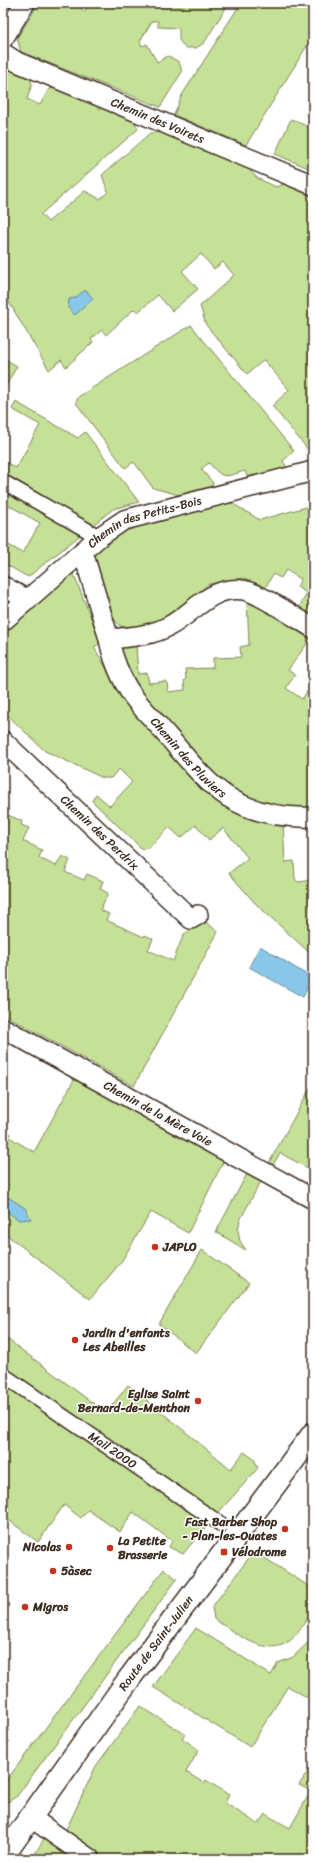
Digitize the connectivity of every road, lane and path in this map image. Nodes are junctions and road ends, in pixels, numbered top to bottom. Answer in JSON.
{"nodes":[{"id":1,"x":25,"y":3,"type":"edge"},
{"id":2,"x":3,"y":39,"type":"edge"},
{"id":3,"x":3,"y":53,"type":"edge"},
{"id":4,"x":313,"y":185,"type":"edge"},
{"id":5,"x":313,"y":471,"type":"edge"},
{"id":6,"x":3,"y":482,"type":"edge"},
{"id":7,"x":99,"y":537,"type":"junction"},
{"id":8,"x":83,"y":552,"type":"junction"},
{"id":9,"x":3,"y":586,"type":"edge"},
{"id":10,"x":28,"y":600,"type":"junction"},
{"id":11,"x":3,"y":621,"type":"edge"},
{"id":12,"x":313,"y":628,"type":"edge"},
{"id":13,"x":109,"y":638,"type":"junction"},
{"id":14,"x":3,"y":741,"type":"edge"},
{"id":15,"x":313,"y":817,"type":"edge"},
{"id":16,"x":198,"y":915,"type":"dead end"},
{"id":17,"x":3,"y":1028,"type":"edge"},
{"id":18,"x":313,"y":1199,"type":"edge"},
{"id":19,"x":3,"y":1375,"type":"edge"},
{"id":20,"x":313,"y":1434,"type":"edge"},
{"id":21,"x":222,"y":1525,"type":"dead end"},
{"id":22,"x":30,"y":1817,"type":"junction"},
{"id":23,"x":7,"y":1843,"type":"edge"},
{"id":24,"x":90,"y":1859,"type":"edge"}],
"edges":[{"from":1,"to":2,"type":"street"},
{"from":3,"to":4,"type":"street","name":"Chemin des Voirets"},
{"from":5,"to":7,"type":"street","name":"Chemin des Petits-Bois"},
{"from":6,"to":7,"type":"street"},
{"from":7,"to":8,"type":"street","name":"Chemin des Petits-Bois"},
{"from":8,"to":10,"type":"street","name":"Chemin des Petits-Bois"},
{"from":8,"to":13,"type":"street","name":"Chemin des Pluviers"},
{"from":9,"to":10,"type":"street"},
{"from":10,"to":11,"type":"street","name":"Chemin des Petits-Bois"},
{"from":12,"to":13,"type":"street"},
{"from":13,"to":15,"type":"street","name":"Chemin des Pluviers"},
{"from":14,"to":16,"type":"street","name":"Chemin des Perdrix"},
{"from":17,"to":18,"type":"street","name":"Chemin de la Mère Voie"},
{"from":19,"to":21,"type":"street","name":"Mail 2000"},
{"from":20,"to":22,"type":"main road","name":"Route de Saint-Julien"},
{"from":22,"to":23,"type":"main road","name":"Route de Saint-Julien"},
{"from":22,"to":24,"type":"street"}]}
